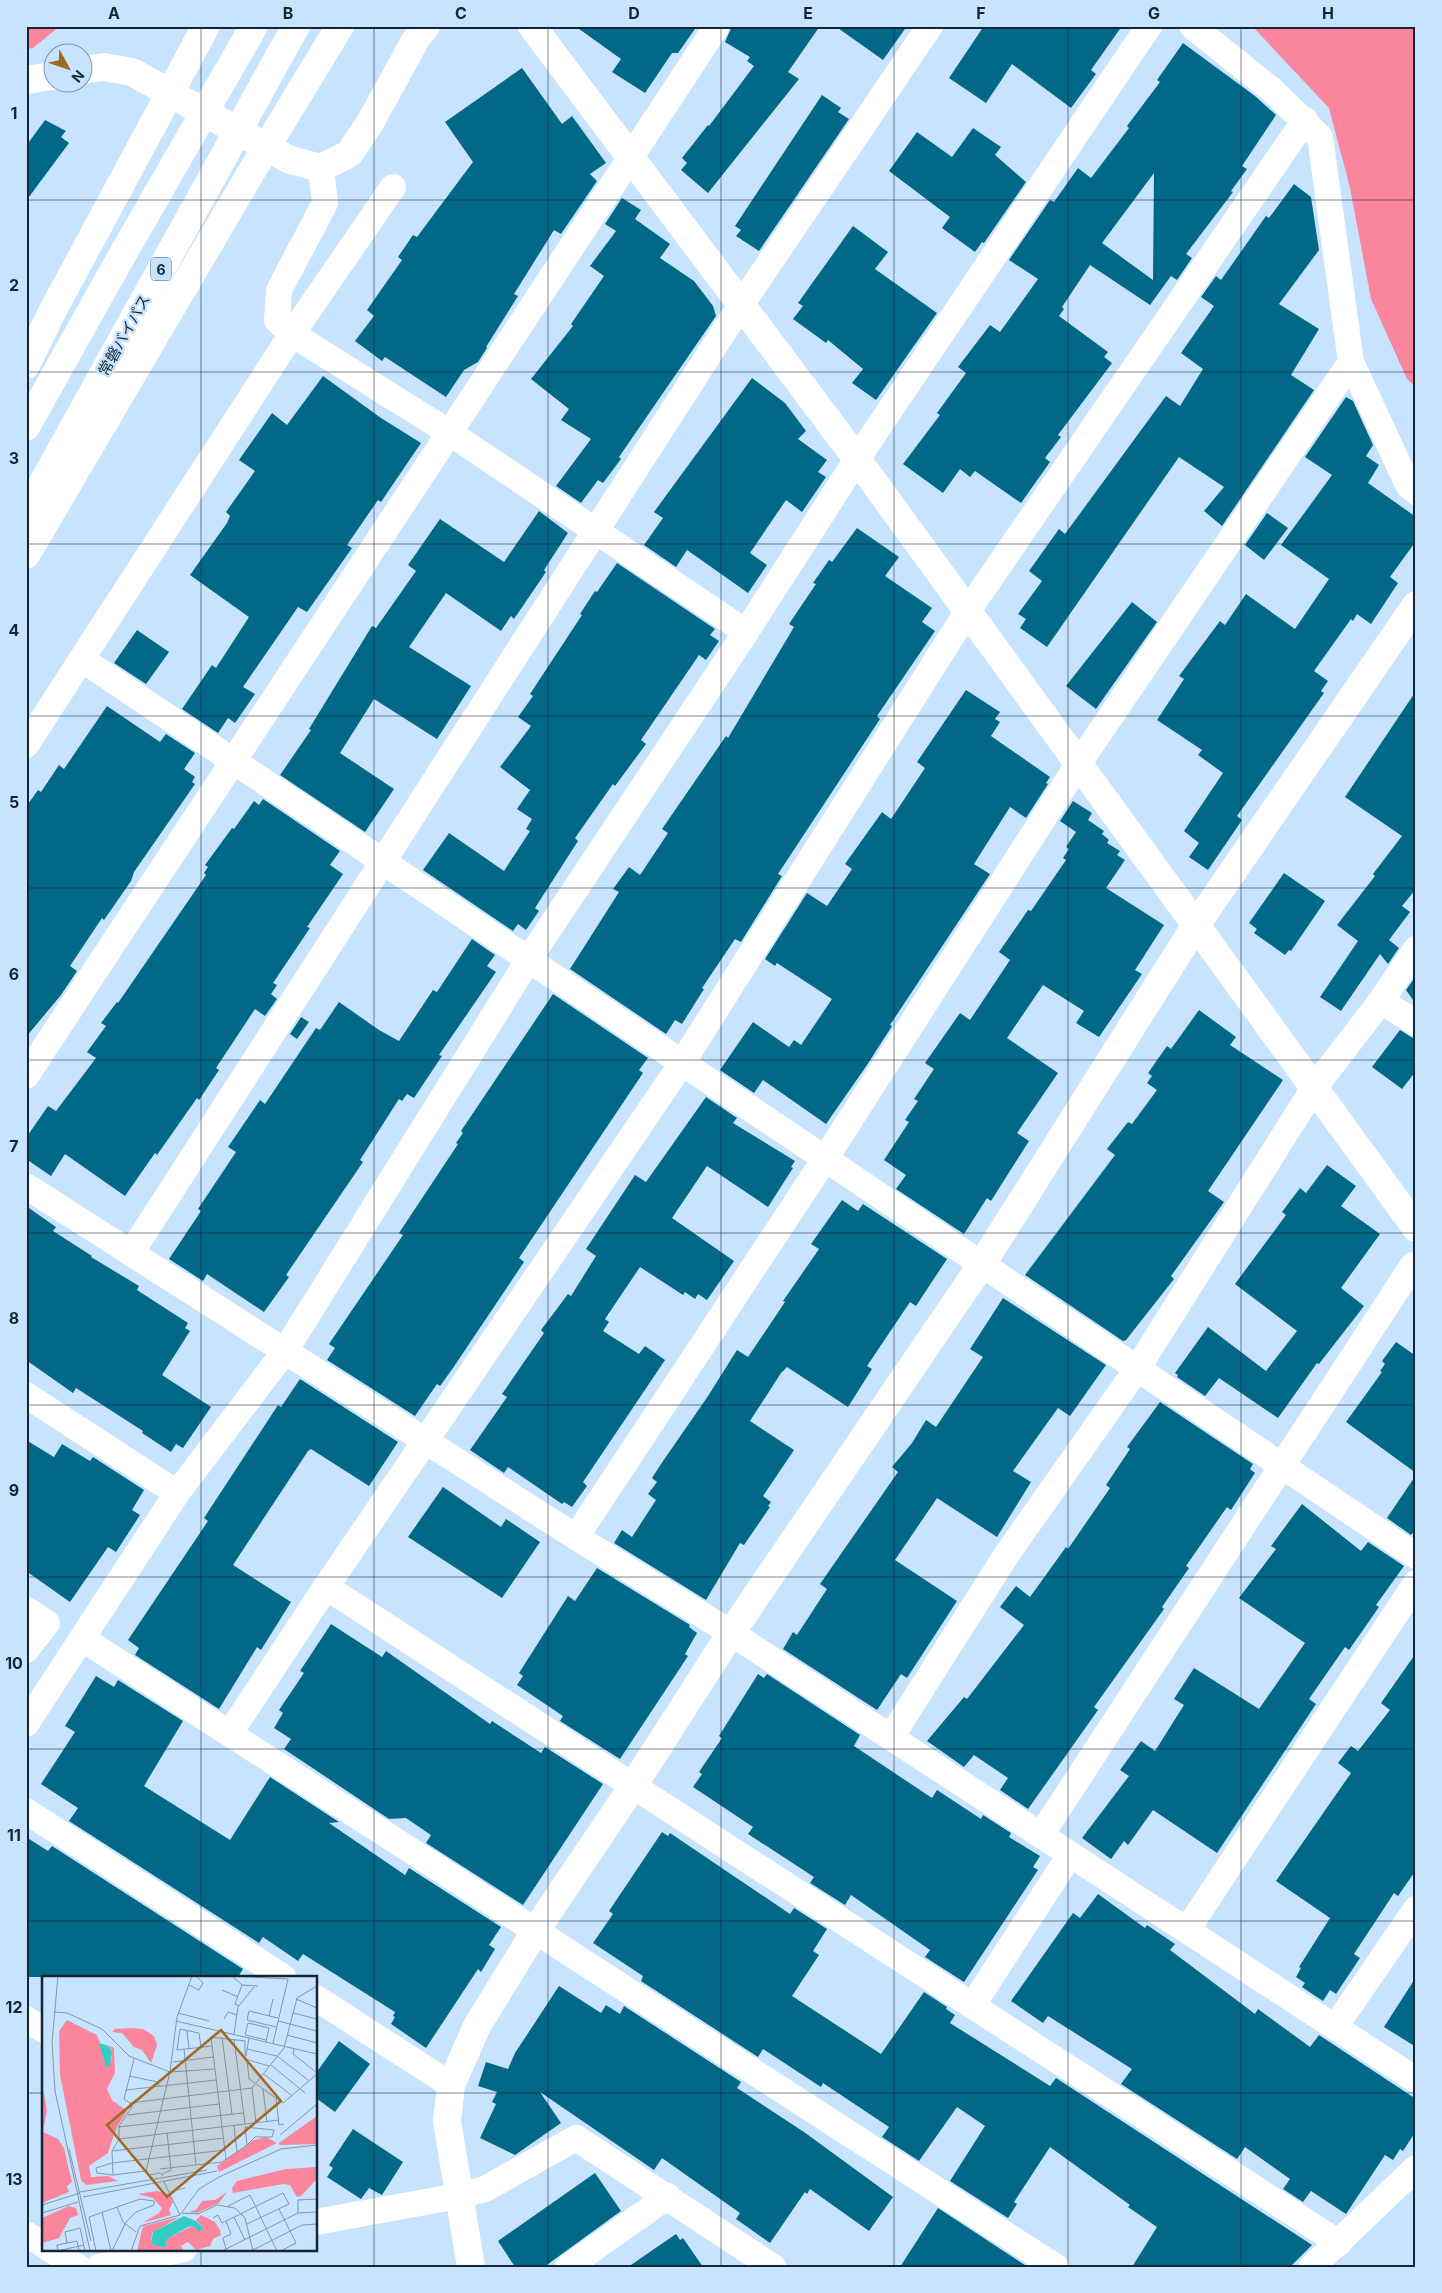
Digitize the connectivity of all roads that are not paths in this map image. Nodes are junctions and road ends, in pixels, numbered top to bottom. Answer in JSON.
{"nodes":[{"id":1,"x":206,"y":26,"type":"edge"},
{"id":2,"x":254,"y":26,"type":"edge"},
{"id":3,"x":296,"y":26,"type":"edge"},
{"id":4,"x":340,"y":26,"type":"edge"},
{"id":5,"x":426,"y":26,"type":"edge"},
{"id":6,"x":532,"y":26,"type":"edge"},
{"id":7,"x":717,"y":26,"type":"edge"},
{"id":8,"x":930,"y":26,"type":"edge"},
{"id":9,"x":1149,"y":26,"type":"edge"},
{"id":10,"x":1192,"y":26,"type":"edge"},
{"id":11,"x":92,"y":68,"type":"edge"},
{"id":12,"x":42,"y":78,"type":"edge"},
{"id":13,"x":26,"y":80,"type":"edge"},
{"id":14,"x":1305,"y":120,"type":"junction"},
{"id":15,"x":630,"y":157,"type":"junction"},
{"id":16,"x":321,"y":168,"type":"junction"},
{"id":17,"x":393,"y":187,"type":"dead end"},
{"id":18,"x":741,"y":305,"type":"junction"},
{"id":19,"x":292,"y":334,"type":"junction"},
{"id":20,"x":1351,"y":362,"type":"junction"},
{"id":21,"x":26,"y":365,"type":"edge"},
{"id":22,"x":26,"y":427,"type":"edge"},
{"id":23,"x":450,"y":433,"type":"junction"},
{"id":24,"x":857,"y":459,"type":"junction"},
{"id":25,"x":1416,"y":492,"type":"edge"},
{"id":26,"x":26,"y":513,"type":"edge"},
{"id":27,"x":596,"y":531,"type":"junction"},
{"id":28,"x":26,"y":555,"type":"edge"},
{"id":29,"x":1416,"y":605,"type":"edge"},
{"id":30,"x":967,"y":612,"type":"junction"},
{"id":31,"x":746,"y":632,"type":"junction"},
{"id":32,"x":83,"y":660,"type":"junction"},
{"id":33,"x":26,"y":745,"type":"edge"},
{"id":34,"x":234,"y":762,"type":"junction"},
{"id":35,"x":1079,"y":763,"type":"junction"},
{"id":36,"x":384,"y":862,"type":"junction"},
{"id":37,"x":1196,"y":925,"type":"junction"},
{"id":38,"x":1416,"y":949,"type":"edge"},
{"id":39,"x":529,"y":959,"type":"junction"},
{"id":40,"x":1381,"y":1001,"type":"junction"},
{"id":41,"x":1416,"y":1023,"type":"edge"},
{"id":42,"x":682,"y":1063,"type":"junction"},
{"id":43,"x":26,"y":1076,"type":"edge"},
{"id":44,"x":1314,"y":1088,"type":"junction"},
{"id":45,"x":825,"y":1159,"type":"junction"},
{"id":46,"x":26,"y":1186,"type":"edge"},
{"id":47,"x":1416,"y":1228,"type":"edge"},
{"id":48,"x":131,"y":1253,"type":"junction"},
{"id":49,"x":982,"y":1264,"type":"junction"},
{"id":50,"x":1416,"y":1264,"type":"edge"},
{"id":51,"x":285,"y":1351,"type":"junction"},
{"id":52,"x":1138,"y":1369,"type":"junction"},
{"id":53,"x":26,"y":1395,"type":"edge"},
{"id":54,"x":425,"y":1440,"type":"junction"},
{"id":55,"x":1281,"y":1465,"type":"junction"},
{"id":56,"x":177,"y":1493,"type":"junction"},
{"id":57,"x":576,"y":1537,"type":"junction"},
{"id":58,"x":1416,"y":1556,"type":"edge"},
{"id":59,"x":1416,"y":1583,"type":"edge"},
{"id":60,"x":326,"y":1588,"type":"junction"},
{"id":61,"x":26,"y":1610,"type":"edge"},
{"id":62,"x":731,"y":1633,"type":"junction"},
{"id":63,"x":83,"y":1639,"type":"junction"},
{"id":64,"x":26,"y":1650,"type":"edge"},
{"id":65,"x":26,"y":1724,"type":"edge"},
{"id":66,"x":230,"y":1733,"type":"junction"},
{"id":67,"x":890,"y":1737,"type":"junction"},
{"id":68,"x":633,"y":1786,"type":"junction"},
{"id":69,"x":26,"y":1811,"type":"edge"},
{"id":70,"x":1041,"y":1835,"type":"junction"},
{"id":71,"x":1070,"y":1855,"type":"junction"},
{"id":72,"x":1416,"y":1909,"type":"edge"},
{"id":73,"x":536,"y":1930,"type":"junction"},
{"id":74,"x":1187,"y":1930,"type":"junction"},
{"id":75,"x":281,"y":1976,"type":"edge"},
{"id":76,"x":318,"y":1999,"type":"edge"},
{"id":77,"x":972,"y":2006,"type":"junction"},
{"id":78,"x":26,"y":2019,"type":"edge"},
{"id":79,"x":1335,"y":2027,"type":"junction"},
{"id":80,"x":42,"y":2029,"type":"edge"},
{"id":81,"x":1416,"y":2080,"type":"edge"},
{"id":82,"x":451,"y":2085,"type":"junction"},
{"id":83,"x":1416,"y":2168,"type":"edge"},
{"id":84,"x":458,"y":2196,"type":"junction"},
{"id":85,"x":668,"y":2196,"type":"junction"},
{"id":86,"x":323,"y":2216,"type":"edge"},
{"id":87,"x":26,"y":2234,"type":"edge"},
{"id":88,"x":1339,"y":2243,"type":"junction"},
{"id":89,"x":42,"y":2244,"type":"edge"},
{"id":90,"x":52,"y":2250,"type":"edge"},
{"id":91,"x":179,"y":2250,"type":"edge"},
{"id":92,"x":78,"y":2267,"type":"edge"},
{"id":93,"x":99,"y":2267,"type":"edge"},
{"id":94,"x":471,"y":2267,"type":"edge"},
{"id":95,"x":568,"y":2267,"type":"edge"},
{"id":96,"x":773,"y":2267,"type":"edge"},
{"id":97,"x":1056,"y":2267,"type":"edge"},
{"id":98,"x":1312,"y":2267,"type":"edge"}],
"edges":[{"from":1,"to":21,"type":"main road"},
{"from":2,"to":22,"type":"main road"},
{"from":3,"to":26,"type":"main road","name":"常磐バイパス","number":"6"},
{"from":4,"to":28,"type":"main road"},
{"from":5,"to":16,"type":"main road"},
{"from":6,"to":15,"type":"main road"},
{"from":7,"to":15,"type":"street"},
{"from":8,"to":18,"type":"street"},
{"from":9,"to":24,"type":"street"},
{"from":10,"to":14,"type":"street"},
{"from":11,"to":16,"type":"main road"},
{"from":12,"to":13,"type":"main road"},
{"from":14,"to":20,"type":"street"},
{"from":14,"to":30,"type":"street"},
{"from":15,"to":18,"type":"main road"},
{"from":15,"to":23,"type":"street"},
{"from":16,"to":19,"type":"street"},
{"from":17,"to":19,"type":"street"},
{"from":18,"to":24,"type":"main road"},
{"from":18,"to":27,"type":"street"},
{"from":19,"to":23,"type":"street"},
{"from":19,"to":32,"type":"street"},
{"from":20,"to":25,"type":"street"},
{"from":20,"to":35,"type":"street"},
{"from":23,"to":27,"type":"street"},
{"from":23,"to":34,"type":"street"},
{"from":24,"to":30,"type":"main road"},
{"from":24,"to":31,"type":"street"},
{"from":27,"to":31,"type":"street"},
{"from":27,"to":36,"type":"street"},
{"from":29,"to":37,"type":"main road"},
{"from":30,"to":35,"type":"main road"},
{"from":30,"to":42,"type":"street"},
{"from":31,"to":39,"type":"street"},
{"from":32,"to":33,"type":"street"},
{"from":32,"to":34,"type":"street"},
{"from":34,"to":36,"type":"street"},
{"from":34,"to":43,"type":"street"},
{"from":35,"to":37,"type":"main road"},
{"from":35,"to":45,"type":"street"},
{"from":36,"to":39,"type":"street"},
{"from":36,"to":48,"type":"street"},
{"from":37,"to":44,"type":"main road"},
{"from":37,"to":49,"type":"main road"},
{"from":38,"to":40,"type":"street"},
{"from":39,"to":42,"type":"street"},
{"from":39,"to":51,"type":"street"},
{"from":40,"to":41,"type":"street"},
{"from":40,"to":44,"type":"street"},
{"from":42,"to":45,"type":"street"},
{"from":42,"to":54,"type":"street"},
{"from":44,"to":47,"type":"main road"},
{"from":44,"to":52,"type":"street"},
{"from":45,"to":49,"type":"street"},
{"from":45,"to":57,"type":"street"},
{"from":46,"to":48,"type":"street"},
{"from":48,"to":51,"type":"street"},
{"from":49,"to":52,"type":"street"},
{"from":49,"to":62,"type":"main road"},
{"from":50,"to":55,"type":"street"},
{"from":51,"to":54,"type":"street"},
{"from":51,"to":56,"type":"street"},
{"from":52,"to":55,"type":"street"},
{"from":52,"to":67,"type":"street"},
{"from":53,"to":56,"type":"street"},
{"from":54,"to":57,"type":"street"},
{"from":54,"to":60,"type":"street"},
{"from":55,"to":58,"type":"street"},
{"from":55,"to":70,"type":"street"},
{"from":56,"to":63,"type":"street"},
{"from":57,"to":62,"type":"street"},
{"from":59,"to":74,"type":"street"},
{"from":60,"to":66,"type":"street"},
{"from":60,"to":68,"type":"street"},
{"from":61,"to":64,"type":"street"},
{"from":62,"to":67,"type":"street"},
{"from":62,"to":68,"type":"main road"},
{"from":63,"to":65,"type":"street"},
{"from":63,"to":66,"type":"street"},
{"from":66,"to":73,"type":"street"},
{"from":67,"to":70,"type":"street"},
{"from":68,"to":73,"type":"main road"},
{"from":68,"to":77,"type":"street"},
{"from":69,"to":75,"type":"street"},
{"from":70,"to":71,"type":"street"},
{"from":71,"to":74,"type":"street"},
{"from":71,"to":77,"type":"street"},
{"from":72,"to":79,"type":"street"},
{"from":73,"to":82,"type":"main road"},
{"from":73,"to":97,"type":"street"},
{"from":74,"to":79,"type":"street"},
{"from":76,"to":82,"type":"street"},
{"from":77,"to":88,"type":"street"},
{"from":78,"to":80,"type":"street"},
{"from":79,"to":81,"type":"street"},
{"from":82,"to":84,"type":"main road"},
{"from":83,"to":88,"type":"street"},
{"from":84,"to":85,"type":"street"},
{"from":84,"to":86,"type":"street"},
{"from":84,"to":94,"type":"main road"},
{"from":85,"to":95,"type":"street"},
{"from":85,"to":96,"type":"street"},
{"from":87,"to":89,"type":"street"},
{"from":88,"to":98,"type":"street"},
{"from":90,"to":92,"type":"street"},
{"from":91,"to":93,"type":"street"}]}
